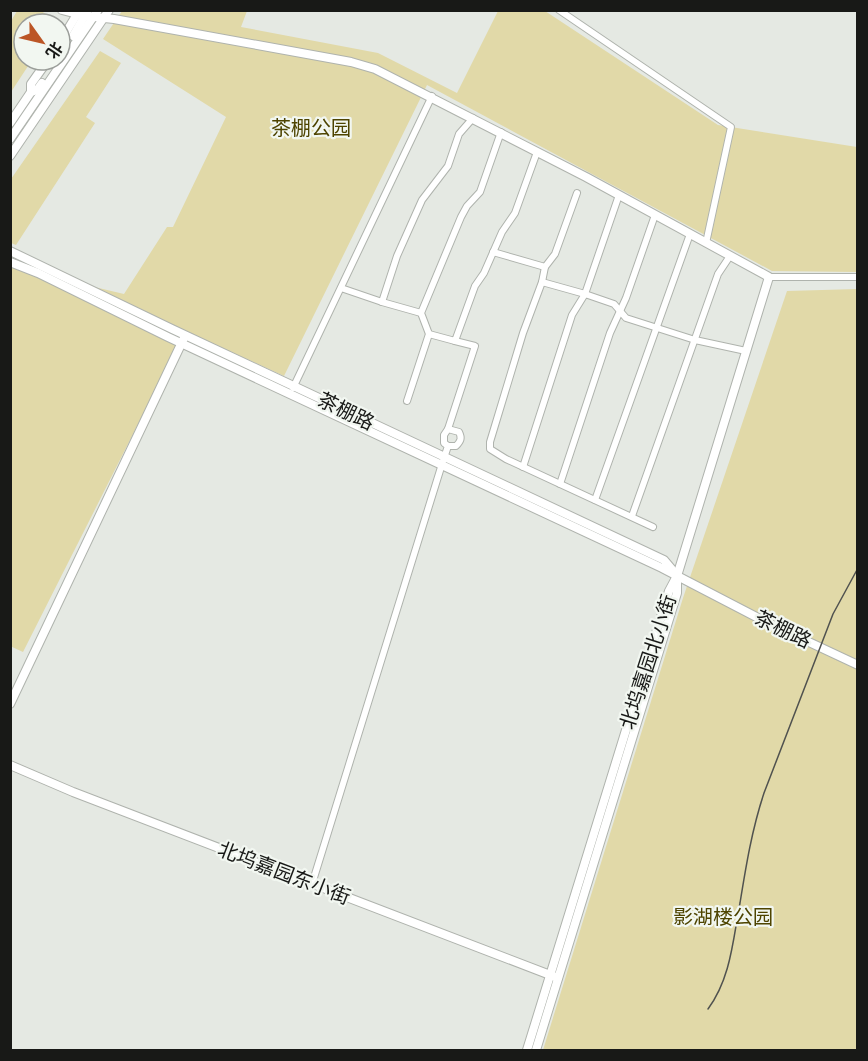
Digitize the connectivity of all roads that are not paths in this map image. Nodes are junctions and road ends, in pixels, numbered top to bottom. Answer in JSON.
{"nodes":[{"id":1,"x":62,"y":10,"type":"edge"},
{"id":2,"x":559,"y":10,"type":"edge"},
{"id":3,"x":90,"y":13,"type":"edge"},
{"id":4,"x":72,"y":30,"type":"edge"},
{"id":5,"x":72,"y":39,"type":"edge"},
{"id":6,"x":41,"y":72,"type":"edge"},
{"id":7,"x":49,"y":72,"type":"edge"},
{"id":8,"x":32,"y":88,"type":"junction"},
{"id":9,"x":432,"y":96,"type":"junction"},
{"id":10,"x":472,"y":118,"type":"junction"},
{"id":11,"x":10,"y":123,"type":"edge"},
{"id":12,"x":501,"y":132,"type":"junction"},
{"id":13,"x":10,"y":139,"type":"edge"},
{"id":14,"x":537,"y":152,"type":"junction"},
{"id":15,"x":10,"y":156,"type":"edge"},
{"id":16,"x":577,"y":193,"type":"dead end"},
{"id":17,"x":619,"y":195,"type":"junction"},
{"id":18,"x":655,"y":215,"type":"junction"},
{"id":19,"x":690,"y":234,"type":"junction"},
{"id":20,"x":706,"y":243,"type":"junction"},
{"id":21,"x":10,"y":251,"type":"edge"},
{"id":22,"x":493,"y":252,"type":"junction"},
{"id":23,"x":730,"y":256,"type":"junction"},
{"id":24,"x":10,"y":262,"type":"edge"},
{"id":25,"x":545,"y":267,"type":"junction"},
{"id":26,"x":769,"y":277,"type":"junction"},
{"id":27,"x":858,"y":277,"type":"edge"},
{"id":28,"x":542,"y":282,"type":"junction"},
{"id":29,"x":341,"y":288,"type":"junction"},
{"id":30,"x":585,"y":294,"type":"junction"},
{"id":31,"x":382,"y":302,"type":"junction"},
{"id":32,"x":619,"y":311,"type":"junction"},
{"id":33,"x":421,"y":314,"type":"junction"},
{"id":34,"x":657,"y":328,"type":"junction"},
{"id":35,"x":429,"y":334,"type":"junction"},
{"id":36,"x":183,"y":339,"type":"junction"},
{"id":37,"x":695,"y":340,"type":"junction"},
{"id":38,"x":455,"y":341,"type":"junction"},
{"id":39,"x":746,"y":351,"type":"junction"},
{"id":40,"x":292,"y":390,"type":"junction"},
{"id":41,"x":407,"y":401,"type":"dead end"},
{"id":42,"x":448,"y":429,"type":"junction"},
{"id":43,"x":447,"y":446,"type":"junction"},
{"id":44,"x":443,"y":461,"type":"junction"},
{"id":45,"x":523,"y":467,"type":"junction"},
{"id":46,"x":560,"y":484,"type":"junction"},
{"id":47,"x":595,"y":500,"type":"junction"},
{"id":48,"x":632,"y":516,"type":"junction"},
{"id":49,"x":653,"y":527,"type":"dead end"},
{"id":50,"x":677,"y":576,"type":"junction"},
{"id":51,"x":858,"y":665,"type":"edge"},
{"id":52,"x":14,"y":690,"type":"edge"},
{"id":53,"x":10,"y":704,"type":"edge"},
{"id":54,"x":10,"y":765,"type":"edge"},
{"id":55,"x":312,"y":884,"type":"junction"},
{"id":56,"x":555,"y":977,"type":"junction"},
{"id":57,"x":527,"y":1050,"type":"edge"},
{"id":58,"x":536,"y":1050,"type":"edge"}],
"edges":[{"from":1,"to":3,"type":"street"},
{"from":2,"to":20,"type":"street"},
{"from":3,"to":4,"type":"street"},
{"from":3,"to":5,"type":"street"},
{"from":3,"to":9,"type":"street"},
{"from":3,"to":13,"type":"street"},
{"from":3,"to":15,"type":"street"},
{"from":6,"to":8,"type":"street"},
{"from":7,"to":8,"type":"street"},
{"from":8,"to":11,"type":"street"},
{"from":9,"to":10,"type":"street"},
{"from":9,"to":29,"type":"street"},
{"from":10,"to":12,"type":"street"},
{"from":10,"to":31,"type":"street"},
{"from":12,"to":14,"type":"street"},
{"from":12,"to":33,"type":"street"},
{"from":14,"to":17,"type":"street"},
{"from":14,"to":22,"type":"street"},
{"from":16,"to":25,"type":"street"},
{"from":17,"to":18,"type":"street"},
{"from":17,"to":30,"type":"street"},
{"from":18,"to":19,"type":"street"},
{"from":18,"to":32,"type":"street"},
{"from":19,"to":20,"type":"street"},
{"from":19,"to":34,"type":"street"},
{"from":20,"to":23,"type":"street"},
{"from":21,"to":36,"type":"street","name":"茶棚路"},
{"from":22,"to":25,"type":"street"},
{"from":22,"to":38,"type":"street"},
{"from":23,"to":26,"type":"street"},
{"from":23,"to":37,"type":"street"},
{"from":24,"to":36,"type":"street","name":"茶棚路"},
{"from":25,"to":28,"type":"street"},
{"from":26,"to":27,"type":"street"},
{"from":26,"to":39,"type":"street","name":"北坞嘉园北小街"},
{"from":28,"to":30,"type":"street"},
{"from":28,"to":45,"type":"street"},
{"from":29,"to":31,"type":"street"},
{"from":29,"to":40,"type":"street"},
{"from":30,"to":32,"type":"street"},
{"from":30,"to":45,"type":"street"},
{"from":31,"to":33,"type":"street"},
{"from":32,"to":34,"type":"street"},
{"from":32,"to":46,"type":"street"},
{"from":33,"to":35,"type":"street"},
{"from":34,"to":37,"type":"street"},
{"from":34,"to":47,"type":"street"},
{"from":35,"to":38,"type":"street"},
{"from":35,"to":41,"type":"street"},
{"from":36,"to":40,"type":"street","name":"茶棚路"},
{"from":36,"to":52,"type":"street"},
{"from":37,"to":39,"type":"street"},
{"from":37,"to":48,"type":"street"},
{"from":38,"to":42,"type":"street"},
{"from":39,"to":50,"type":"street","name":"北坞嘉园北小街"},
{"from":40,"to":44,"type":"street","name":"茶棚路"},
{"from":42,"to":43,"type":"street"},
{"from":42,"to":43,"type":"street"},
{"from":43,"to":44,"type":"street"},
{"from":44,"to":50,"type":"street","name":"茶棚路"},
{"from":44,"to":55,"type":"street"},
{"from":45,"to":46,"type":"street"},
{"from":46,"to":47,"type":"street"},
{"from":47,"to":48,"type":"street"},
{"from":48,"to":49,"type":"street"},
{"from":50,"to":51,"type":"street","name":"茶棚路"},
{"from":50,"to":56,"type":"street","name":"北坞嘉园北小街"},
{"from":52,"to":53,"type":"street"},
{"from":54,"to":55,"type":"street","name":"北坞嘉园东小街"},
{"from":55,"to":56,"type":"street","name":"北坞嘉园东小街"},
{"from":56,"to":57,"type":"street","name":"北坞嘉园北小街"},
{"from":56,"to":58,"type":"street","name":"北坞嘉园北小街"}]}
